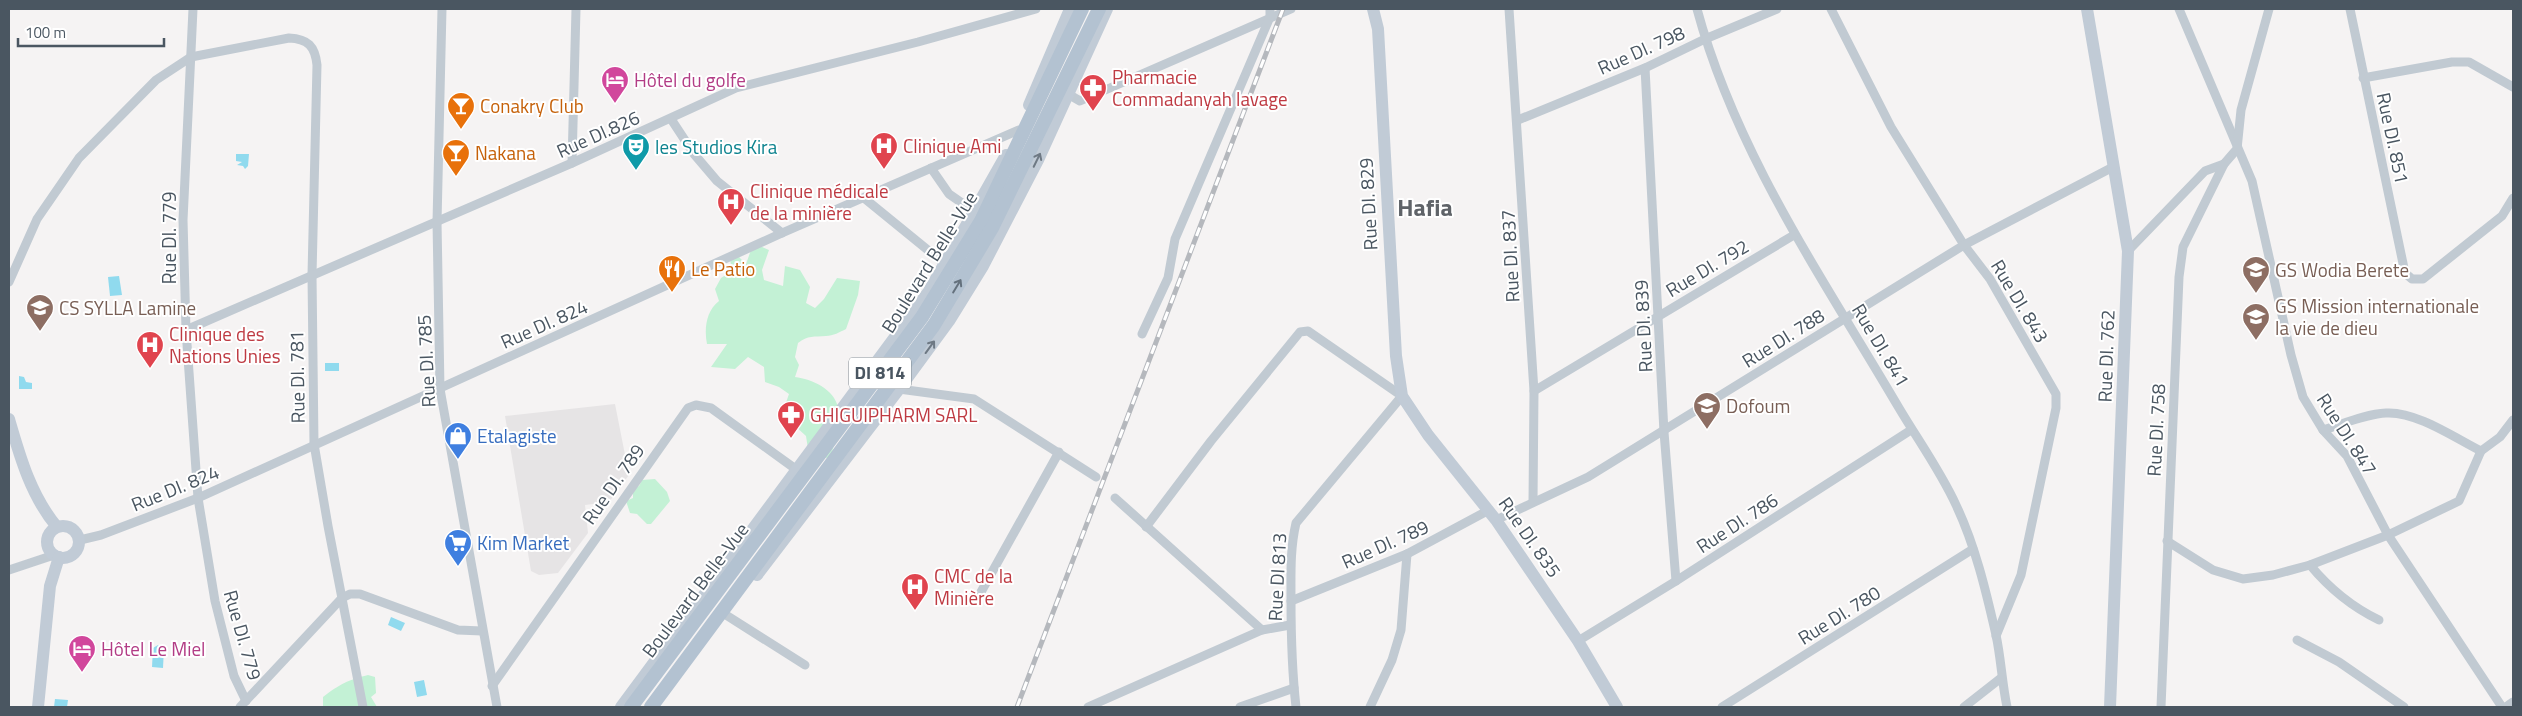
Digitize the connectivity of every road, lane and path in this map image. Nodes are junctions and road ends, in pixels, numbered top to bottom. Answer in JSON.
{"nodes":[{"id":1,"x":193,"y":9,"type":"edge"},
{"id":2,"x":442,"y":9,"type":"edge"},
{"id":3,"x":576,"y":9,"type":"edge"},
{"id":4,"x":1036,"y":9,"type":"edge"},
{"id":5,"x":1070,"y":9,"type":"edge"},
{"id":6,"x":1082,"y":9,"type":"edge"},
{"id":7,"x":1099,"y":9,"type":"edge"},
{"id":8,"x":1108,"y":9,"type":"edge"},
{"id":9,"x":1291,"y":9,"type":"edge"},
{"id":10,"x":1373,"y":9,"type":"edge"},
{"id":11,"x":1509,"y":9,"type":"edge"},
{"id":12,"x":1697,"y":9,"type":"edge"},
{"id":13,"x":1777,"y":9,"type":"edge"},
{"id":14,"x":1832,"y":9,"type":"edge"},
{"id":15,"x":2087,"y":9,"type":"edge"},
{"id":16,"x":2179,"y":9,"type":"edge"},
{"id":17,"x":2269,"y":9,"type":"edge"},
{"id":18,"x":2350,"y":9,"type":"edge"},
{"id":19,"x":1270,"y":13,"type":"edge"},
{"id":20,"x":1705,"y":39,"type":"junction"},
{"id":21,"x":191,"y":57,"type":"junction"},
{"id":22,"x":1645,"y":68,"type":"junction"},
{"id":23,"x":2363,"y":78,"type":"junction"},
{"id":24,"x":2513,"y":87,"type":"edge"},
{"id":25,"x":1068,"y":94,"type":"junction"},
{"id":26,"x":672,"y":119,"type":"junction"},
{"id":27,"x":1518,"y":120,"type":"junction"},
{"id":28,"x":1019,"y":130,"type":"junction"},
{"id":29,"x":2237,"y":149,"type":"junction"},
{"id":30,"x":572,"y":163,"type":"junction"},
{"id":31,"x":2224,"y":164,"type":"junction"},
{"id":32,"x":2112,"y":167,"type":"junction"},
{"id":33,"x":931,"y":168,"type":"junction"},
{"id":34,"x":864,"y":198,"type":"junction"},
{"id":35,"x":2513,"y":198,"type":"edge"},
{"id":36,"x":975,"y":212,"type":"junction"},
{"id":37,"x":438,"y":222,"type":"junction"},
{"id":38,"x":782,"y":233,"type":"junction"},
{"id":39,"x":1794,"y":235,"type":"junction"},
{"id":40,"x":1964,"y":245,"type":"junction"},
{"id":41,"x":2128,"y":251,"type":"junction"},
{"id":42,"x":945,"y":264,"type":"junction"},
{"id":43,"x":312,"y":274,"type":"junction"},
{"id":44,"x":9,"y":282,"type":"edge"},
{"id":45,"x":1659,"y":316,"type":"junction"},
{"id":46,"x":1846,"y":317,"type":"junction"},
{"id":47,"x":186,"y":330,"type":"junction"},
{"id":48,"x":1142,"y":334,"type":"dead end"},
{"id":49,"x":440,"y":389,"type":"junction"},
{"id":50,"x":899,"y":389,"type":"junction"},
{"id":51,"x":1534,"y":391,"type":"junction"},
{"id":52,"x":1402,"y":396,"type":"junction"},
{"id":53,"x":9,"y":419,"type":"edge"},
{"id":54,"x":2513,"y":420,"type":"edge"},
{"id":55,"x":1912,"y":430,"type":"junction"},
{"id":56,"x":2323,"y":430,"type":"junction"},
{"id":57,"x":1664,"y":432,"type":"junction"},
{"id":58,"x":314,"y":444,"type":"junction"},
{"id":59,"x":2482,"y":451,"type":"junction"},
{"id":60,"x":1059,"y":452,"type":"junction"},
{"id":61,"x":797,"y":470,"type":"junction"},
{"id":62,"x":1096,"y":477,"type":"dead end"},
{"id":63,"x":198,"y":498,"type":"junction"},
{"id":64,"x":1115,"y":498,"type":"dead end"},
{"id":65,"x":1534,"y":502,"type":"junction"},
{"id":66,"x":1493,"y":515,"type":"junction"},
{"id":67,"x":57,"y":527,"type":"junction"},
{"id":68,"x":1146,"y":527,"type":"junction"},
{"id":69,"x":2388,"y":536,"type":"junction"},
{"id":70,"x":80,"y":540,"type":"junction"},
{"id":71,"x":2167,"y":542,"type":"junction"},
{"id":72,"x":1973,"y":549,"type":"junction"},
{"id":73,"x":1407,"y":554,"type":"junction"},
{"id":74,"x":56,"y":556,"type":"junction"},
{"id":75,"x":2310,"y":565,"type":"junction"},
{"id":76,"x":9,"y":570,"type":"edge"},
{"id":77,"x":1676,"y":581,"type":"junction"},
{"id":78,"x":981,"y":592,"type":"dead end"},
{"id":79,"x":342,"y":598,"type":"junction"},
{"id":80,"x":1291,"y":601,"type":"junction"},
{"id":81,"x":726,"y":615,"type":"junction"},
{"id":82,"x":2379,"y":620,"type":"dead end"},
{"id":83,"x":1290,"y":625,"type":"junction"},
{"id":84,"x":1262,"y":630,"type":"junction"},
{"id":85,"x":482,"y":631,"type":"junction"},
{"id":86,"x":1996,"y":636,"type":"junction"},
{"id":87,"x":2297,"y":640,"type":"dead end"},
{"id":88,"x":1578,"y":641,"type":"junction"},
{"id":89,"x":805,"y":665,"type":"dead end"},
{"id":90,"x":2001,"y":678,"type":"junction"},
{"id":91,"x":492,"y":686,"type":"junction"},
{"id":92,"x":1294,"y":688,"type":"junction"},
{"id":93,"x":2513,"y":702,"type":"edge"},
{"id":94,"x":2391,"y":703,"type":"edge"},
{"id":95,"x":243,"y":704,"type":"edge"},
{"id":96,"x":38,"y":707,"type":"edge"},
{"id":97,"x":364,"y":707,"type":"edge"},
{"id":98,"x":497,"y":707,"type":"edge"},
{"id":99,"x":621,"y":707,"type":"edge"},
{"id":100,"x":631,"y":707,"type":"edge"},
{"id":101,"x":651,"y":707,"type":"edge"},
{"id":102,"x":659,"y":707,"type":"edge"},
{"id":103,"x":1088,"y":707,"type":"edge"},
{"id":104,"x":1240,"y":707,"type":"edge"},
{"id":105,"x":1296,"y":707,"type":"edge"},
{"id":106,"x":1370,"y":707,"type":"edge"},
{"id":107,"x":1617,"y":707,"type":"edge"},
{"id":108,"x":1722,"y":707,"type":"edge"},
{"id":109,"x":1964,"y":707,"type":"edge"},
{"id":110,"x":2007,"y":707,"type":"edge"},
{"id":111,"x":2110,"y":707,"type":"edge"},
{"id":112,"x":2161,"y":707,"type":"edge"},
{"id":113,"x":2404,"y":707,"type":"edge"},
{"id":114,"x":2502,"y":707,"type":"edge"},
{"id":115,"x":2506,"y":707,"type":"edge"}],
"edges":[{"from":1,"to":21,"type":"street","name":"Rue DI. 779"},
{"from":2,"to":37,"type":"street","name":"Rue DI. 785"},
{"from":3,"to":30,"type":"street"},
{"from":4,"to":26,"type":"street","name":"Rue DI.826"},
{"from":5,"to":28,"type":"street","name":"Boulevard Belle-Vue"},
{"from":6,"to":100,"type":"main road","name":"Boulevard Belle-Vue","number":"DI 814"},
{"from":101,"to":7,"type":"main road","name":"Boulevard Belle-Vue","number":"DI 814","one_way":true},
{"from":8,"to":25,"type":"street"},
{"from":9,"to":19,"type":"street"},
{"from":10,"to":52,"type":"street","name":"Rue DI. 829"},
{"from":11,"to":27,"type":"street","name":"Rue DI. 837"},
{"from":12,"to":20,"type":"street","name":"Rue DI. 841"},
{"from":13,"to":20,"type":"street","name":"Rue DI. 798"},
{"from":14,"to":40,"type":"street","name":"Rue DI. 843"},
{"from":15,"to":32,"type":"street","name":"Rue DI. 762"},
{"from":16,"to":29,"type":"street","name":"Rue DI. 847"},
{"from":17,"to":29,"type":"street"},
{"from":18,"to":23,"type":"street","name":"Rue DI. 851"},
{"from":19,"to":25,"type":"street"},
{"from":19,"to":48,"type":"street"},
{"from":20,"to":22,"type":"street","name":"Rue DI. 798"},
{"from":20,"to":39,"type":"street","name":"Rue DI. 841"},
{"from":21,"to":43,"type":"street","name":"Rue DI. 781"},
{"from":21,"to":44,"type":"street"},
{"from":21,"to":47,"type":"street","name":"Rue DI. 779"},
{"from":22,"to":27,"type":"street","name":"Rue DI. 798"},
{"from":22,"to":45,"type":"street","name":"Rue DI. 839"},
{"from":23,"to":24,"type":"street"},
{"from":23,"to":35,"type":"street","name":"Rue DI. 851"},
{"from":50,"to":25,"type":"street","one_way":true},
{"from":26,"to":30,"type":"street","name":"Rue DI.826"},
{"from":26,"to":38,"type":"street"},
{"from":27,"to":51,"type":"street","name":"Rue DI. 837"},
{"from":28,"to":33,"type":"street","name":"Rue DI. 824"},
{"from":28,"to":36,"type":"street","name":"Boulevard Belle-Vue"},
{"from":29,"to":31,"type":"street","name":"Rue DI. 758"},
{"from":29,"to":56,"type":"street","name":"Rue DI. 847"},
{"from":30,"to":37,"type":"street","name":"Rue DI.826"},
{"from":31,"to":41,"type":"street","name":"Rue DI. 758"},
{"from":31,"to":71,"type":"street","name":"Rue DI. 758"},
{"from":32,"to":40,"type":"street","name":"Rue DI. 788"},
{"from":32,"to":41,"type":"street","name":"Rue DI. 762"},
{"from":33,"to":34,"type":"street","name":"Rue DI. 824"},
{"from":33,"to":36,"type":"street"},
{"from":34,"to":38,"type":"street","name":"Rue DI. 824"},
{"from":34,"to":42,"type":"street"},
{"from":36,"to":42,"type":"street","name":"Boulevard Belle-Vue"},
{"from":37,"to":43,"type":"street","name":"Rue DI.826"},
{"from":37,"to":49,"type":"street","name":"Rue DI. 785"},
{"from":38,"to":49,"type":"street","name":"Rue DI. 824"},
{"from":39,"to":45,"type":"street","name":"Rue DI. 792"},
{"from":39,"to":46,"type":"street","name":"Rue DI. 841"},
{"from":40,"to":46,"type":"street","name":"Rue DI. 788"},
{"from":40,"to":86,"type":"street","name":"Rue DI. 843"},
{"from":41,"to":111,"type":"street","name":"Rue DI. 762"},
{"from":42,"to":61,"type":"street","name":"Boulevard Belle-Vue"},
{"from":43,"to":47,"type":"street","name":"Rue DI.826"},
{"from":43,"to":58,"type":"street","name":"Rue DI. 781"},
{"from":45,"to":51,"type":"street","name":"Rue DI. 792"},
{"from":45,"to":57,"type":"street","name":"Rue DI. 839"},
{"from":46,"to":55,"type":"street","name":"Rue DI. 841"},
{"from":46,"to":57,"type":"street","name":"Rue DI. 788"},
{"from":47,"to":63,"type":"street","name":"Rue DI. 779"},
{"from":49,"to":58,"type":"street","name":"Rue DI. 824"},
{"from":49,"to":85,"type":"street","name":"Rue DI. 785"},
{"from":50,"to":60,"type":"street"},
{"from":50,"to":81,"type":"street"},
{"from":51,"to":65,"type":"street","name":"Rue DI. 837"},
{"from":52,"to":66,"type":"street","name":"Rue DI. 835"},
{"from":52,"to":68,"type":"street"},
{"from":52,"to":80,"type":"street","name":"Rue DI 813"},
{"from":53,"to":67,"type":"street"},
{"from":54,"to":59,"type":"street"},
{"from":55,"to":72,"type":"street","name":"Rue DI. 841"},
{"from":55,"to":77,"type":"street","name":"Rue DI. 786"},
{"from":56,"to":59,"type":"street"},
{"from":56,"to":69,"type":"street","name":"Rue DI. 847"},
{"from":57,"to":65,"type":"street","name":"Rue DI. 788"},
{"from":57,"to":77,"type":"street","name":"Rue DI. 839"},
{"from":58,"to":63,"type":"street","name":"Rue DI. 824"},
{"from":58,"to":79,"type":"street","name":"Rue DI. 781"},
{"from":59,"to":69,"type":"street"},
{"from":60,"to":62,"type":"street"},
{"from":60,"to":78,"type":"street"},
{"from":61,"to":91,"type":"street","name":"Rue DI. 789"},
{"from":61,"to":99,"type":"street","name":"Boulevard Belle-Vue"},
{"from":63,"to":70,"type":"street","name":"Rue DI. 824"},
{"from":63,"to":95,"type":"street","name":"Rue DI. 779"},
{"from":64,"to":68,"type":"street"},
{"from":65,"to":66,"type":"street","name":"Rue DI. 788"},
{"from":66,"to":73,"type":"street","name":"Rue DI. 789"},
{"from":66,"to":88,"type":"street","name":"Rue DI. 835"},
{"from":67,"to":70,"type":"street"},
{"from":67,"to":74,"type":"street"},
{"from":68,"to":84,"type":"street"},
{"from":69,"to":75,"type":"street"},
{"from":69,"to":114,"type":"street","name":"Rue DI. 847"},
{"from":70,"to":74,"type":"street"},
{"from":71,"to":75,"type":"street"},
{"from":71,"to":112,"type":"street","name":"Rue DI. 758"},
{"from":72,"to":86,"type":"street","name":"Rue DI. 841"},
{"from":72,"to":108,"type":"street","name":"Rue DI. 780"},
{"from":73,"to":80,"type":"street","name":"Rue DI. 789"},
{"from":73,"to":106,"type":"street"},
{"from":74,"to":76,"type":"street"},
{"from":74,"to":96,"type":"street"},
{"from":75,"to":82,"type":"street"},
{"from":77,"to":88,"type":"street","name":"Rue DI. 786"},
{"from":79,"to":85,"type":"street"},
{"from":79,"to":95,"type":"street"},
{"from":79,"to":97,"type":"street","name":"Rue DI. 781"},
{"from":80,"to":83,"type":"street","name":"Rue DI 813"},
{"from":81,"to":89,"type":"street"},
{"from":81,"to":102,"type":"street"},
{"from":83,"to":84,"type":"street"},
{"from":83,"to":92,"type":"street","name":"Rue DI 813"},
{"from":84,"to":103,"type":"street"},
{"from":85,"to":91,"type":"street","name":"Rue DI. 785"},
{"from":86,"to":90,"type":"street","name":"Rue DI. 841"},
{"from":87,"to":94,"type":"street"},
{"from":88,"to":107,"type":"street","name":"Rue DI. 835"},
{"from":90,"to":109,"type":"street"},
{"from":90,"to":110,"type":"street","name":"Rue DI. 841"},
{"from":91,"to":98,"type":"street","name":"Rue DI. 785"},
{"from":92,"to":104,"type":"street"},
{"from":92,"to":105,"type":"street","name":"Rue DI 813"},
{"from":93,"to":115,"type":"street"},
{"from":94,"to":113,"type":"street"}]}
